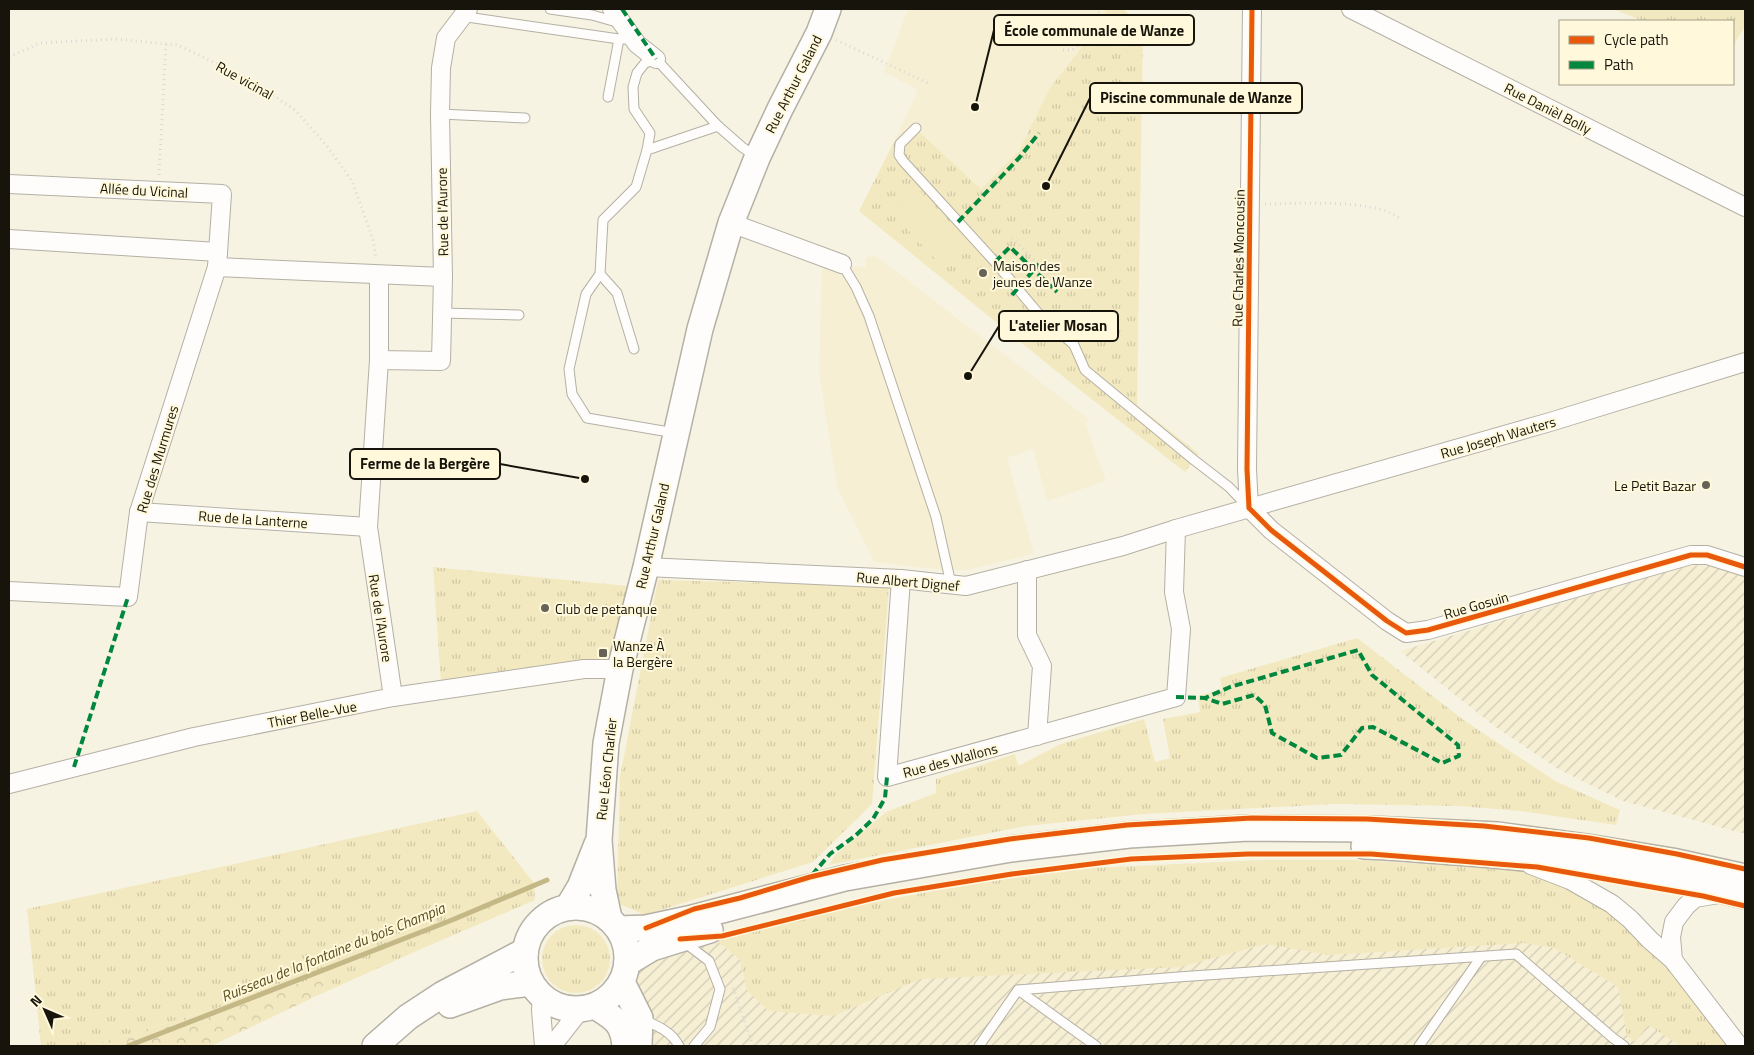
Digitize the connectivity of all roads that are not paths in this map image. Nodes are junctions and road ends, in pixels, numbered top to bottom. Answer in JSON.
{"nodes":[{"id":1,"x":550,"y":9,"type":"edge"},
{"id":2,"x":612,"y":9,"type":"edge"},
{"id":3,"x":828,"y":9,"type":"edge"},
{"id":4,"x":1252,"y":9,"type":"edge"},
{"id":5,"x":1351,"y":9,"type":"edge"},
{"id":6,"x":464,"y":13,"type":"edge"},
{"id":7,"x":625,"y":34,"type":"junction"},
{"id":8,"x":656,"y":58,"type":"junction"},
{"id":9,"x":608,"y":97,"type":"dead end"},
{"id":10,"x":440,"y":114,"type":"junction"},
{"id":11,"x":525,"y":118,"type":"dead end"},
{"id":12,"x":718,"y":126,"type":"junction"},
{"id":13,"x":916,"y":128,"type":"dead end"},
{"id":14,"x":647,"y":150,"type":"junction"},
{"id":15,"x":757,"y":158,"type":"junction"},
{"id":16,"x":9,"y":184,"type":"edge"},
{"id":17,"x":1745,"y":206,"type":"edge"},
{"id":18,"x":731,"y":224,"type":"junction"},
{"id":19,"x":9,"y":239,"type":"edge"},
{"id":20,"x":217,"y":259,"type":"junction"},
{"id":21,"x":842,"y":264,"type":"joint"},
{"id":22,"x":600,"y":274,"type":"junction"},
{"id":23,"x":379,"y":275,"type":"junction"},
{"id":24,"x":443,"y":277,"type":"junction"},
{"id":25,"x":442,"y":313,"type":"junction"},
{"id":26,"x":519,"y":315,"type":"dead end"},
{"id":27,"x":634,"y":349,"type":"dead end"},
{"id":28,"x":379,"y":360,"type":"junction"},
{"id":29,"x":1745,"y":362,"type":"edge"},
{"id":30,"x":675,"y":433,"type":"junction"},
{"id":31,"x":1249,"y":508,"type":"junction"},
{"id":32,"x":139,"y":512,"type":"junction"},
{"id":33,"x":368,"y":527,"type":"junction"},
{"id":34,"x":1176,"y":529,"type":"junction"},
{"id":35,"x":646,"y":567,"type":"junction"},
{"id":36,"x":1745,"y":567,"type":"edge"},
{"id":37,"x":1027,"y":570,"type":"junction"},
{"id":38,"x":901,"y":579,"type":"junction"},
{"id":39,"x":951,"y":584,"type":"junction"},
{"id":40,"x":9,"y":591,"type":"edge"},
{"id":41,"x":620,"y":669,"type":"junction"},
{"id":42,"x":393,"y":697,"type":"junction"},
{"id":43,"x":1038,"y":736,"type":"junction"},
{"id":44,"x":9,"y":784,"type":"edge"},
{"id":45,"x":599,"y":840,"type":"junction"},
{"id":46,"x":1507,"y":856,"type":"junction"},
{"id":47,"x":1741,"y":888,"type":"edge"},
{"id":48,"x":568,"y":907,"type":"junction"},
{"id":49,"x":614,"y":924,"type":"junction"},
{"id":50,"x":680,"y":938,"type":"junction"},
{"id":51,"x":525,"y":951,"type":"junction"},
{"id":52,"x":1481,"y":957,"type":"junction"},
{"id":53,"x":1673,"y":960,"type":"junction"},
{"id":54,"x":625,"y":972,"type":"junction"},
{"id":55,"x":536,"y":990,"type":"junction"},
{"id":56,"x":1018,"y":990,"type":"junction"},
{"id":57,"x":588,"y":1008,"type":"junction"},
{"id":58,"x":640,"y":1018,"type":"junction"},
{"id":59,"x":1610,"y":1042,"type":"edge"},
{"id":60,"x":379,"y":1043,"type":"edge"},
{"id":61,"x":544,"y":1046,"type":"edge"},
{"id":62,"x":552,"y":1046,"type":"edge"},
{"id":63,"x":625,"y":1046,"type":"edge"},
{"id":64,"x":639,"y":1046,"type":"edge"},
{"id":65,"x":679,"y":1046,"type":"edge"},
{"id":66,"x":694,"y":1046,"type":"edge"},
{"id":67,"x":979,"y":1046,"type":"edge"},
{"id":68,"x":1096,"y":1046,"type":"edge"},
{"id":69,"x":1419,"y":1046,"type":"edge"},
{"id":70,"x":1624,"y":1046,"type":"edge"},
{"id":71,"x":1739,"y":1046,"type":"edge"}],
"edges":[{"from":1,"to":7,"type":"lane"},
{"from":2,"to":7,"type":"street"},
{"from":3,"to":15,"type":"main road","name":"Rue Arthur Galand"},
{"from":4,"to":31,"type":"street","name":"Rue Charles Moncousin"},
{"from":5,"to":17,"type":"street","name":"Rue Danièl Bolly"},
{"from":6,"to":7,"type":"lane"},
{"from":6,"to":10,"type":"street","name":"Rue de l'Aurore"},
{"from":7,"to":8,"type":"street"},
{"from":7,"to":9,"type":"lane"},
{"from":8,"to":12,"type":"lane"},
{"from":8,"to":14,"type":"lane"},
{"from":10,"to":11,"type":"lane"},
{"from":10,"to":24,"type":"street","name":"Rue de l'Aurore"},
{"from":12,"to":14,"type":"lane"},
{"from":12,"to":15,"type":"lane"},
{"from":13,"to":31,"type":"lane"},
{"from":14,"to":22,"type":"lane"},
{"from":15,"to":18,"type":"main road","name":"Rue Arthur Galand"},
{"from":16,"to":20,"type":"street","name":"Allée du Vicinal"},
{"from":18,"to":21,"type":"street"},
{"from":18,"to":30,"type":"main road","name":"Rue Arthur Galand"},
{"from":19,"to":20,"type":"street"},
{"from":20,"to":23,"type":"street"},
{"from":20,"to":32,"type":"street","name":"Rue des Murmures"},
{"from":21,"to":39,"type":"lane"},
{"from":22,"to":27,"type":"lane"},
{"from":22,"to":30,"type":"lane"},
{"from":23,"to":24,"type":"street"},
{"from":23,"to":28,"type":"street","name":"Rue de l'Aurore"},
{"from":24,"to":25,"type":"street","name":"Rue de l'Aurore"},
{"from":25,"to":26,"type":"lane"},
{"from":25,"to":28,"type":"street","name":"Rue de l'Aurore"},
{"from":28,"to":33,"type":"street","name":"Rue de l'Aurore"},
{"from":29,"to":31,"type":"street","name":"Rue Joseph Wauters"},
{"from":30,"to":35,"type":"main road","name":"Rue Arthur Galand"},
{"from":31,"to":34,"type":"street","name":"Rue Albert Dignef"},
{"from":31,"to":36,"type":"street","name":"Rue Gosuin"},
{"from":32,"to":33,"type":"street","name":"Rue de la Lanterne"},
{"from":32,"to":40,"type":"street","name":"Rue des Murmures"},
{"from":33,"to":42,"type":"street","name":"Rue de l'Aurore"},
{"from":34,"to":37,"type":"street","name":"Rue Albert Dignef"},
{"from":34,"to":43,"type":"street","name":"Rue des Wallons"},
{"from":35,"to":38,"type":"street","name":"Rue Albert Dignef"},
{"from":35,"to":41,"type":"main road","name":"Rue Arthur Galand"},
{"from":37,"to":39,"type":"street","name":"Rue Albert Dignef"},
{"from":37,"to":43,"type":"street"},
{"from":38,"to":39,"type":"street","name":"Rue Albert Dignef"},
{"from":38,"to":43,"type":"street","name":"Rue des Wallons"},
{"from":41,"to":42,"type":"street","name":"Thier Belle-Vue"},
{"from":41,"to":45,"type":"main road","name":"Rue Léon Charlier"},
{"from":42,"to":44,"type":"street","name":"Thier Belle-Vue"},
{"from":45,"to":48,"type":"main road","name":"Rue Léon Charlier"},
{"from":45,"to":49,"type":"main road","name":"Rue Léon Charlier"},
{"from":46,"to":47,"type":"main road"},
{"from":46,"to":50,"type":"main road"},
{"from":46,"to":53,"type":"street"},
{"from":47,"to":49,"type":"main road"},
{"from":47,"to":53,"type":"street"},
{"from":48,"to":49,"type":"main road"},
{"from":48,"to":51,"type":"main road"},
{"from":49,"to":54,"type":"main road"},
{"from":50,"to":54,"type":"main road"},
{"from":50,"to":66,"type":"lane"},
{"from":51,"to":55,"type":"main road"},
{"from":51,"to":60,"type":"main road"},
{"from":52,"to":56,"type":"lane"},
{"from":52,"to":59,"type":"lane"},
{"from":52,"to":69,"type":"lane"},
{"from":53,"to":71,"type":"street"},
{"from":54,"to":57,"type":"main road"},
{"from":54,"to":58,"type":"main road"},
{"from":55,"to":57,"type":"main road"},
{"from":55,"to":60,"type":"main road"},
{"from":55,"to":61,"type":"street"},
{"from":56,"to":67,"type":"lane"},
{"from":56,"to":68,"type":"lane"},
{"from":57,"to":62,"type":"street"},
{"from":57,"to":63,"type":"main road"},
{"from":58,"to":64,"type":"main road"},
{"from":58,"to":65,"type":"lane"},
{"from":59,"to":70,"type":"lane"}]}
